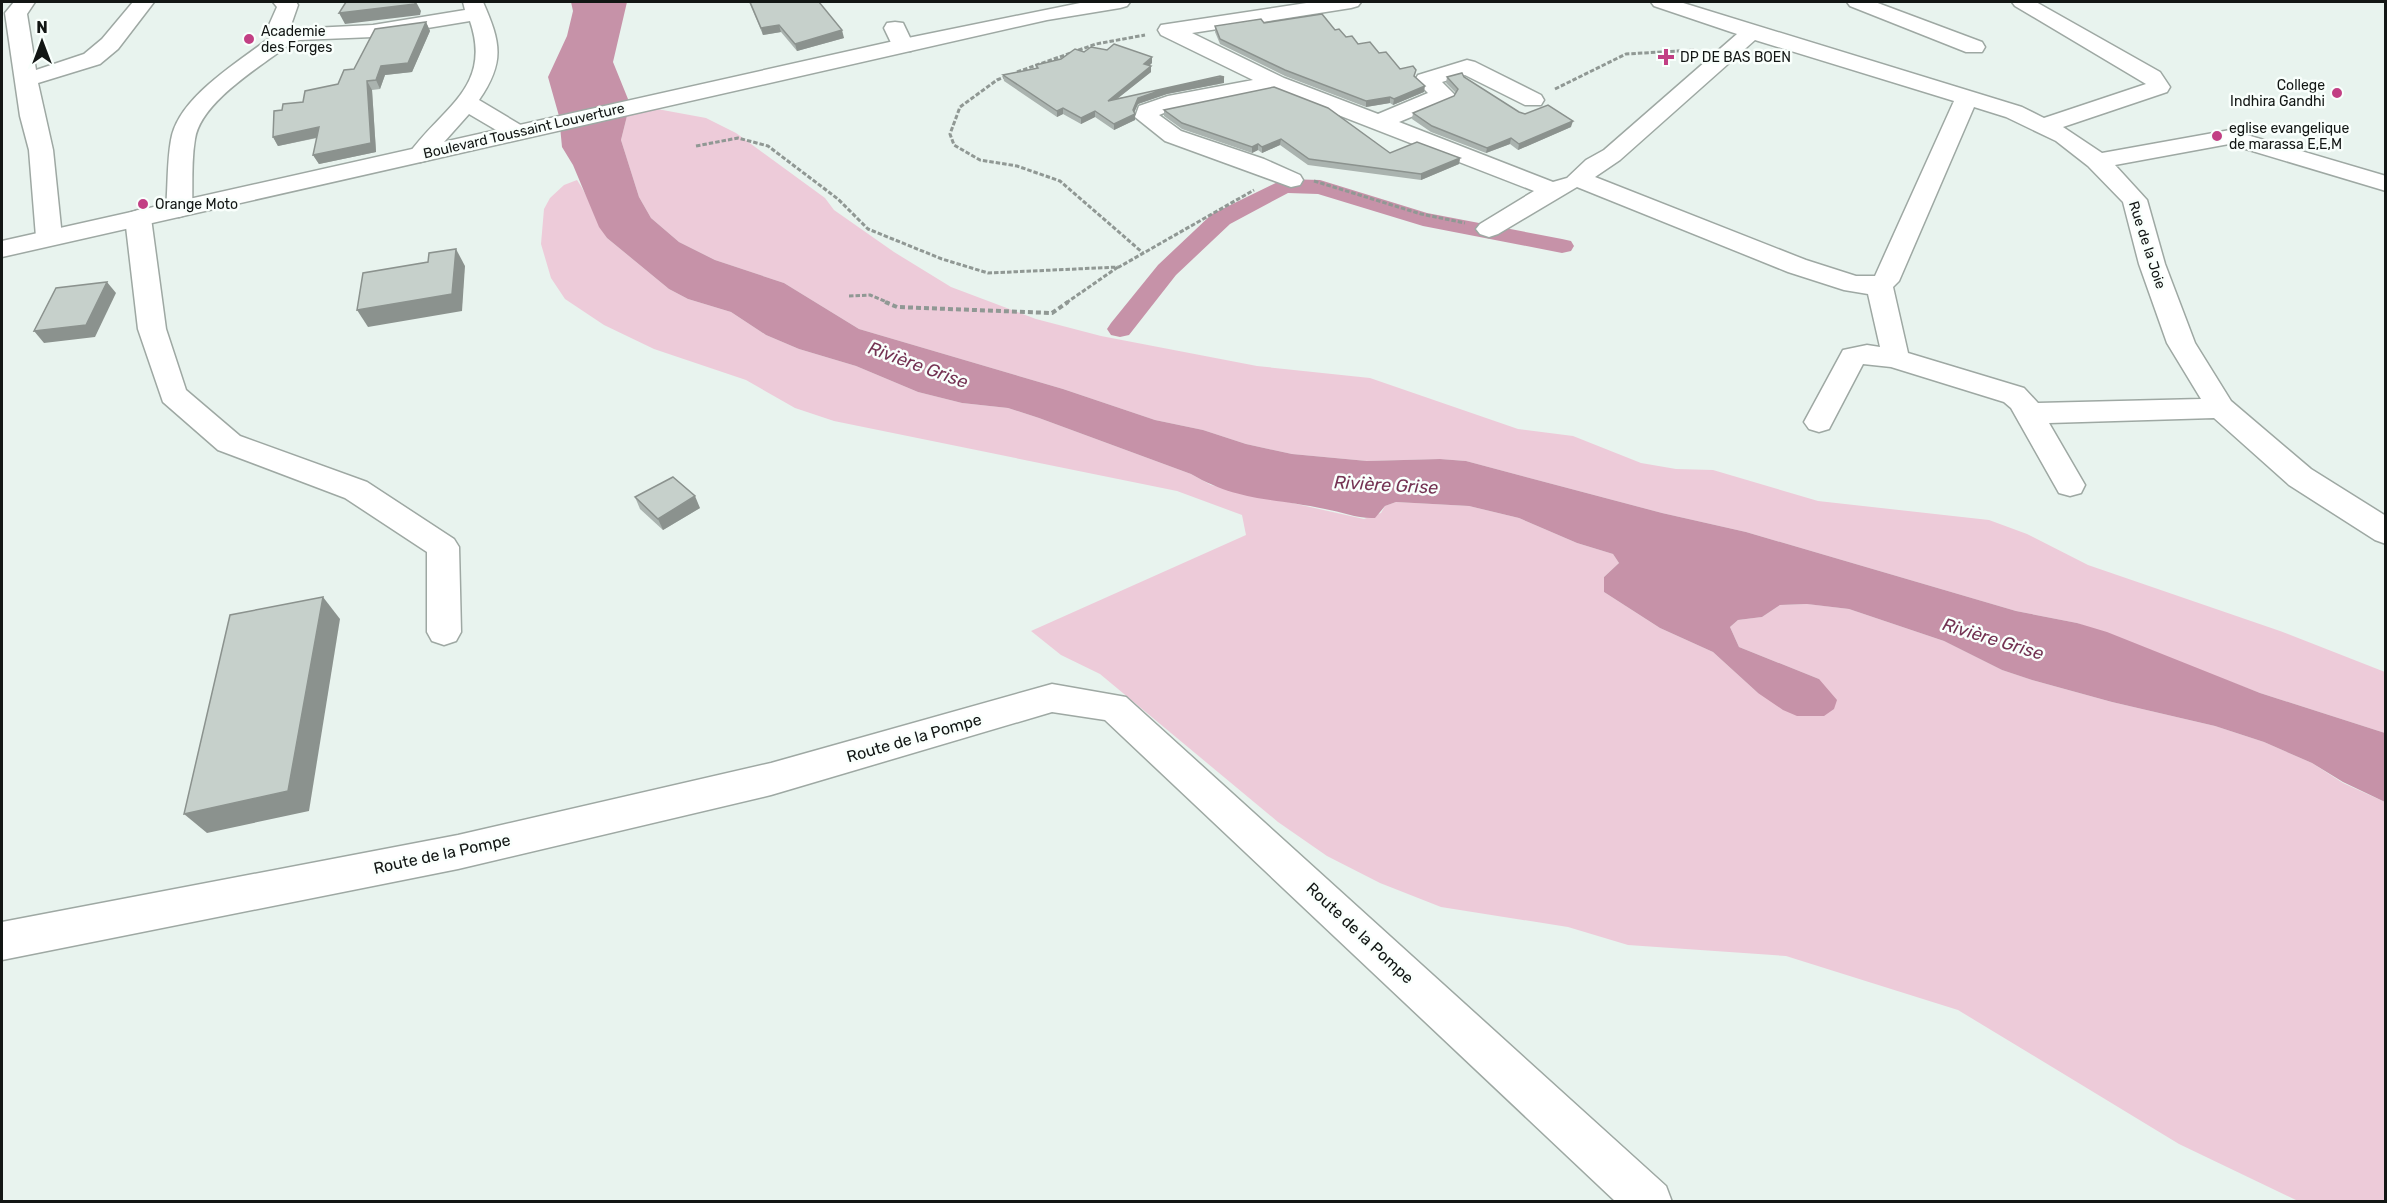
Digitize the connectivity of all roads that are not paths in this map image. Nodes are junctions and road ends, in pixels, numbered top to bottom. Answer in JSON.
{"nodes":[{"id":1,"x":25,"y":2,"type":"edge"},
{"id":2,"x":144,"y":2,"type":"edge"},
{"id":3,"x":283,"y":2,"type":"edge"},
{"id":4,"x":1120,"y":2,"type":"edge"},
{"id":5,"x":1352,"y":2,"type":"edge"},
{"id":6,"x":1661,"y":2,"type":"edge"},
{"id":7,"x":1857,"y":2,"type":"edge"},
{"id":8,"x":2022,"y":2,"type":"edge"},
{"id":9,"x":1268,"y":7,"type":"edge"},
{"id":10,"x":475,"y":8,"type":"edge"},
{"id":11,"x":1752,"y":32,"type":"junction"},
{"id":12,"x":283,"y":38,"type":"junction"},
{"id":13,"x":1974,"y":48,"type":"dead end"},
{"id":14,"x":1276,"y":83,"type":"junction"},
{"id":15,"x":21,"y":85,"type":"junction"},
{"id":16,"x":1967,"y":98,"type":"junction"},
{"id":17,"x":1533,"y":100,"type":"road end"},
{"id":18,"x":467,"y":103,"type":"junction"},
{"id":19,"x":1377,"y":123,"type":"junction"},
{"id":20,"x":2042,"y":126,"type":"junction"},
{"id":21,"x":521,"y":131,"type":"junction"},
{"id":22,"x":420,"y":155,"type":"junction"},
{"id":23,"x":2097,"y":161,"type":"junction"},
{"id":24,"x":1578,"y":179,"type":"junction"},
{"id":25,"x":1291,"y":180,"type":"road end"},
{"id":26,"x":2385,"y":184,"type":"edge"},
{"id":27,"x":1552,"y":190,"type":"junction"},
{"id":28,"x":178,"y":209,"type":"junction"},
{"id":29,"x":138,"y":218,"type":"junction"},
{"id":30,"x":1489,"y":229,"type":"road end"},
{"id":31,"x":49,"y":237,"type":"junction"},
{"id":32,"x":2,"y":249,"type":"edge"},
{"id":33,"x":1879,"y":284,"type":"junction"},
{"id":34,"x":1893,"y":358,"type":"junction"},
{"id":35,"x":2221,"y":408,"type":"junction"},
{"id":36,"x":2031,"y":413,"type":"junction"},
{"id":37,"x":1819,"y":422,"type":"dead end"},
{"id":38,"x":2070,"y":485,"type":"dead end"},
{"id":39,"x":2385,"y":532,"type":"edge"},
{"id":40,"x":444,"y":632,"type":"dead end"},
{"id":41,"x":2,"y":941,"type":"edge"},
{"id":42,"x":1650,"y":1202,"type":"edge"}],
"edges":[{"from":1,"to":15,"type":"street"},
{"from":2,"to":15,"type":"street"},
{"from":3,"to":12,"type":"street"},
{"from":4,"to":21,"type":"street","name":"Boulevard Toussaint Louverture"},
{"from":5,"to":9,"type":"street"},
{"from":6,"to":11,"type":"street","name":"Rue de la Joie"},
{"from":7,"to":13,"type":"street"},
{"from":8,"to":20,"type":"street"},
{"from":9,"to":14,"type":"street"},
{"from":10,"to":12,"type":"street"},
{"from":10,"to":18,"type":"street"},
{"from":11,"to":16,"type":"street","name":"Rue de la Joie"},
{"from":11,"to":24,"type":"street"},
{"from":12,"to":28,"type":"street"},
{"from":14,"to":19,"type":"street"},
{"from":14,"to":25,"type":"street"},
{"from":15,"to":31,"type":"street"},
{"from":16,"to":20,"type":"street","name":"Rue de la Joie"},
{"from":16,"to":33,"type":"street"},
{"from":17,"to":19,"type":"street"},
{"from":18,"to":21,"type":"street"},
{"from":18,"to":22,"type":"street"},
{"from":19,"to":27,"type":"street"},
{"from":20,"to":23,"type":"street","name":"Rue de la Joie"},
{"from":21,"to":22,"type":"street","name":"Boulevard Toussaint Louverture"},
{"from":22,"to":28,"type":"street","name":"Boulevard Toussaint Louverture"},
{"from":23,"to":26,"type":"street"},
{"from":23,"to":35,"type":"street","name":"Rue de la Joie"},
{"from":24,"to":27,"type":"street"},
{"from":24,"to":33,"type":"street"},
{"from":27,"to":30,"type":"street"},
{"from":28,"to":29,"type":"street","name":"Boulevard Toussaint Louverture"},
{"from":29,"to":31,"type":"street","name":"Boulevard Toussaint Louverture"},
{"from":29,"to":40,"type":"street"},
{"from":31,"to":32,"type":"street","name":"Boulevard Toussaint Louverture"},
{"from":33,"to":34,"type":"street"},
{"from":34,"to":36,"type":"street"},
{"from":34,"to":37,"type":"street"},
{"from":35,"to":36,"type":"street"},
{"from":35,"to":39,"type":"street","name":"Rue de la Joie"},
{"from":36,"to":38,"type":"street"},
{"from":41,"to":42,"type":"street","name":"Route de la Pompe"}]}
